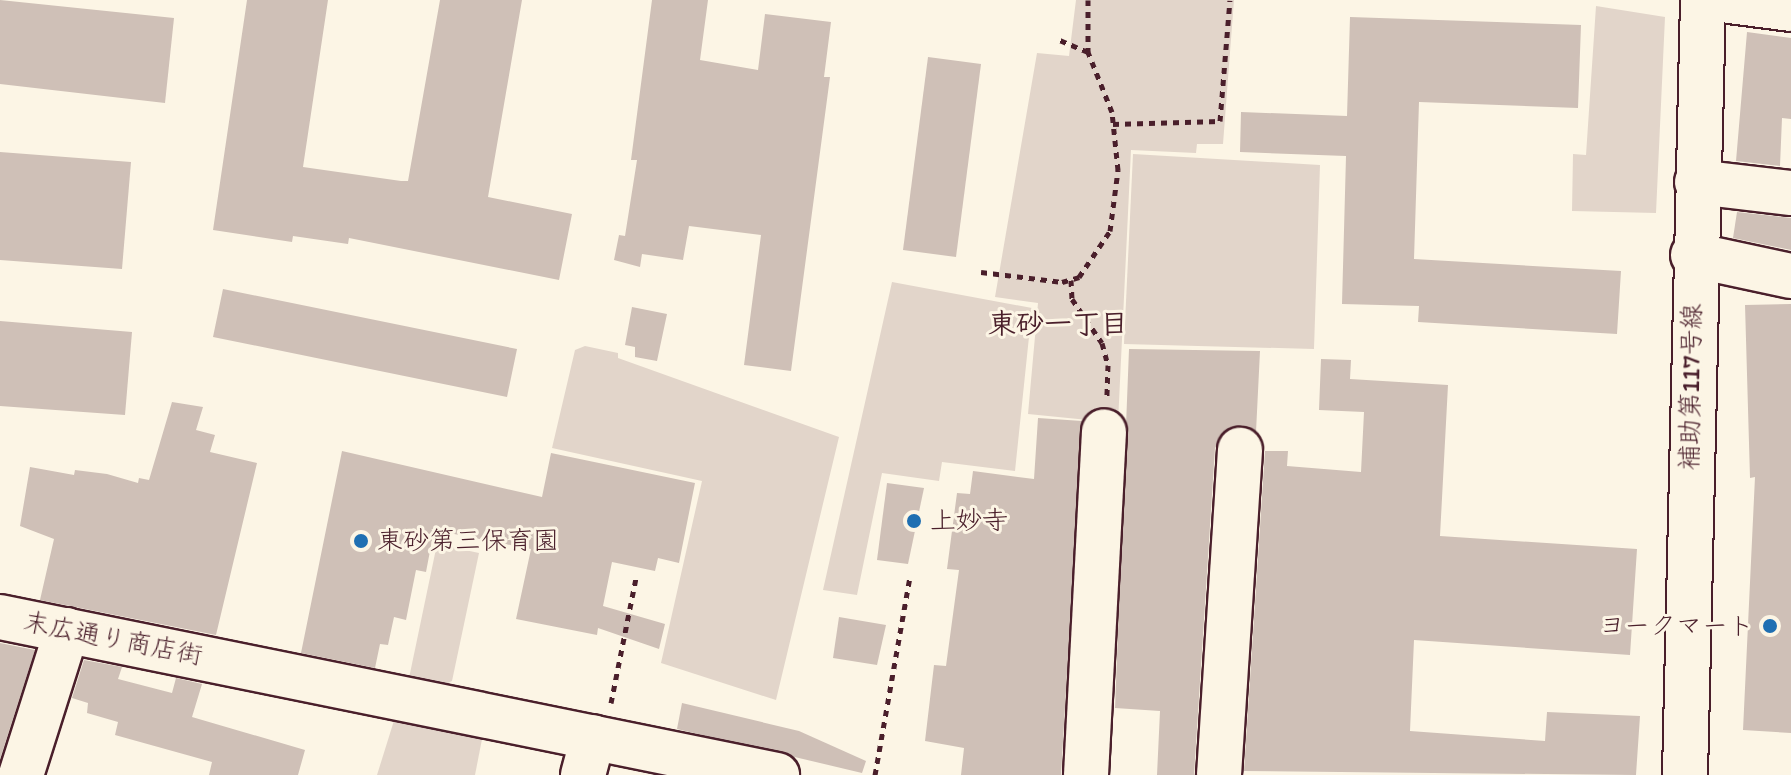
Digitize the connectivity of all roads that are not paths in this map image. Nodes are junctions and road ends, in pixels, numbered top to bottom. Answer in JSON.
{"nodes":[{"id":1,"x":1703,"y":0,"type":"edge"},
{"id":2,"x":1722,"y":0,"type":"edge"},
{"id":3,"x":1791,"y":9,"type":"edge"},
{"id":4,"x":1697,"y":182,"type":"junction"},
{"id":5,"x":1791,"y":193,"type":"edge"},
{"id":6,"x":1693,"y":255,"type":"junction"},
{"id":7,"x":1791,"y":276,"type":"edge"},
{"id":8,"x":1104,"y":431,"type":"road end"},
{"id":9,"x":1240,"y":450,"type":"dead end"},
{"id":10,"x":0,"y":617,"type":"edge"},
{"id":11,"x":67,"y":630,"type":"junction"},
{"id":12,"x":593,"y":750,"type":"edge"},
{"id":13,"x":21,"y":775,"type":"edge"},
{"id":14,"x":777,"y":775,"type":"edge"},
{"id":15,"x":1086,"y":775,"type":"edge"},
{"id":16,"x":1219,"y":775,"type":"edge"},
{"id":17,"x":1685,"y":775,"type":"edge"}],
"edges":[{"from":1,"to":4,"type":"street","name":"補助第117号線"},
{"from":2,"to":3,"type":"street"},
{"from":4,"to":5,"type":"street"},
{"from":4,"to":6,"type":"street","name":"補助第117号線"},
{"from":6,"to":7,"type":"street"},
{"from":6,"to":17,"type":"street","name":"補助第117号線"},
{"from":8,"to":15,"type":"street"},
{"from":9,"to":16,"type":"street"},
{"from":10,"to":11,"type":"street","name":"末広通り商店街"},
{"from":11,"to":12,"type":"street","name":"末広通り商店街"},
{"from":11,"to":13,"type":"street"},
{"from":12,"to":14,"type":"street","name":"末広通り商店街"}]}
